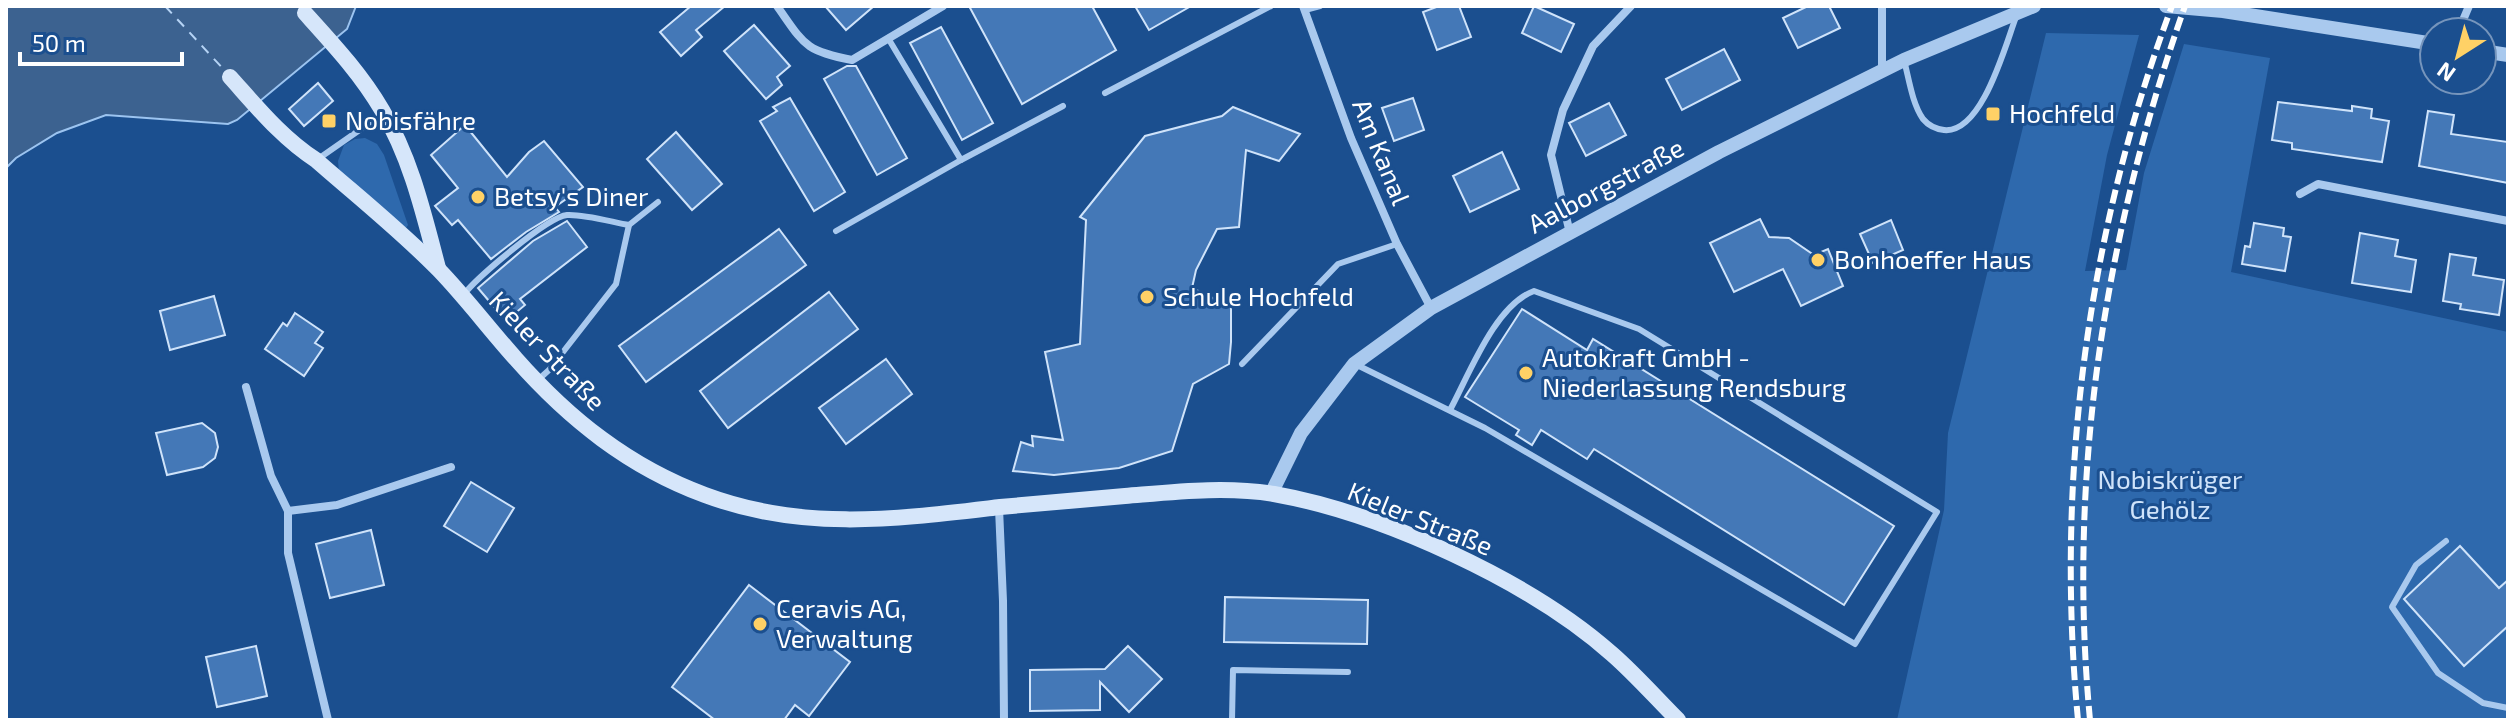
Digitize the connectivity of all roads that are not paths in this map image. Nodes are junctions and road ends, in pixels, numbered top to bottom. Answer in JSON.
{"nodes":[{"id":1,"x":777,"y":6,"type":"edge"},
{"id":2,"x":943,"y":6,"type":"edge"},
{"id":3,"x":1271,"y":6,"type":"edge"},
{"id":4,"x":1320,"y":6,"type":"edge"},
{"id":5,"x":1631,"y":6,"type":"edge"},
{"id":6,"x":1882,"y":6,"type":"edge"},
{"id":7,"x":2034,"y":6,"type":"edge"},
{"id":8,"x":2166,"y":6,"type":"edge"},
{"id":9,"x":1304,"y":8,"type":"edge"},
{"id":10,"x":2019,"y":10,"type":"junction"},
{"id":11,"x":305,"y":13,"type":"dead end"},
{"id":12,"x":888,"y":38,"type":"junction"},
{"id":13,"x":2418,"y":41,"type":"edge"},
{"id":14,"x":1904,"y":60,"type":"junction"},
{"id":15,"x":1882,"y":71,"type":"junction"},
{"id":16,"x":230,"y":77,"type":"dead end"},
{"id":17,"x":1105,"y":93,"type":"dead end"},
{"id":18,"x":1063,"y":106,"type":"dead end"},
{"id":19,"x":384,"y":113,"type":"junction"},
{"id":20,"x":316,"y":160,"type":"junction"},
{"id":21,"x":961,"y":160,"type":"junction"},
{"id":22,"x":2300,"y":194,"type":"dead end"},
{"id":23,"x":658,"y":202,"type":"dead end"},
{"id":24,"x":2508,"y":221,"type":"edge"},
{"id":25,"x":629,"y":225,"type":"junction"},
{"id":26,"x":836,"y":231,"type":"dead end"},
{"id":27,"x":1570,"y":234,"type":"junction"},
{"id":28,"x":1397,"y":244,"type":"junction"},
{"id":29,"x":438,"y":270,"type":"junction"},
{"id":30,"x":462,"y":297,"type":"junction"},
{"id":31,"x":1431,"y":308,"type":"junction"},
{"id":32,"x":1242,"y":364,"type":"dead end"},
{"id":33,"x":1354,"y":364,"type":"junction"},
{"id":34,"x":536,"y":381,"type":"junction"},
{"id":35,"x":246,"y":387,"type":"dead end"},
{"id":36,"x":1450,"y":410,"type":"junction"},
{"id":37,"x":451,"y":467,"type":"dead end"},
{"id":38,"x":1271,"y":494,"type":"junction"},
{"id":39,"x":999,"y":508,"type":"junction"},
{"id":40,"x":288,"y":511,"type":"junction"},
{"id":41,"x":2446,"y":541,"type":"dead end"},
{"id":42,"x":1348,"y":672,"type":"dead end"},
{"id":43,"x":2508,"y":708,"type":"edge"},
{"id":44,"x":328,"y":720,"type":"edge"},
{"id":45,"x":1004,"y":720,"type":"edge"},
{"id":46,"x":1232,"y":720,"type":"edge"},
{"id":47,"x":1678,"y":720,"type":"edge"}],
"edges":[{"from":1,"to":12,"type":"street"},
{"from":2,"to":12,"type":"street"},
{"from":3,"to":17,"type":"lane"},
{"from":4,"to":9,"type":"lane"},
{"from":5,"to":27,"type":"street"},
{"from":6,"to":15,"type":"street"},
{"from":7,"to":10,"type":"street","name":"Aalborgstraße"},
{"from":8,"to":13,"type":"street"},
{"from":9,"to":28,"type":"street","name":"Am Kanal"},
{"from":10,"to":14,"type":"street","name":"Aalborgstraße"},
{"from":10,"to":14,"type":"lane"},
{"from":11,"to":19,"type":"main road","name":"Kieler Straße"},
{"from":12,"to":21,"type":"lane"},
{"from":14,"to":15,"type":"street","name":"Aalborgstraße"},
{"from":15,"to":27,"type":"street","name":"Aalborgstraße"},
{"from":16,"to":20,"type":"main road","name":"Kieler Straße"},
{"from":18,"to":21,"type":"lane"},
{"from":19,"to":20,"type":"lane"},
{"from":19,"to":29,"type":"main road","name":"Kieler Straße"},
{"from":20,"to":29,"type":"main road","name":"Kieler Straße"},
{"from":21,"to":26,"type":"lane"},
{"from":22,"to":24,"type":"street"},
{"from":23,"to":25,"type":"lane"},
{"from":25,"to":30,"type":"lane"},
{"from":25,"to":34,"type":"lane"},
{"from":27,"to":31,"type":"street","name":"Aalborgstraße"},
{"from":28,"to":31,"type":"street","name":"Am Kanal"},
{"from":28,"to":32,"type":"lane"},
{"from":29,"to":30,"type":"main road","name":"Kieler Straße"},
{"from":30,"to":34,"type":"main road","name":"Kieler Straße"},
{"from":31,"to":33,"type":"street","name":"Aalborgstraße"},
{"from":33,"to":36,"type":"lane"},
{"from":33,"to":38,"type":"street","name":"Aalborgstraße"},
{"from":34,"to":39,"type":"main road","name":"Kieler Straße"},
{"from":35,"to":40,"type":"street"},
{"from":36,"to":36,"type":"lane"},
{"from":37,"to":40,"type":"street"},
{"from":38,"to":39,"type":"main road","name":"Kieler Straße"},
{"from":38,"to":47,"type":"main road","name":"Kieler Straße"},
{"from":39,"to":45,"type":"street"},
{"from":40,"to":44,"type":"street"},
{"from":41,"to":43,"type":"lane"},
{"from":42,"to":46,"type":"lane"}]}
